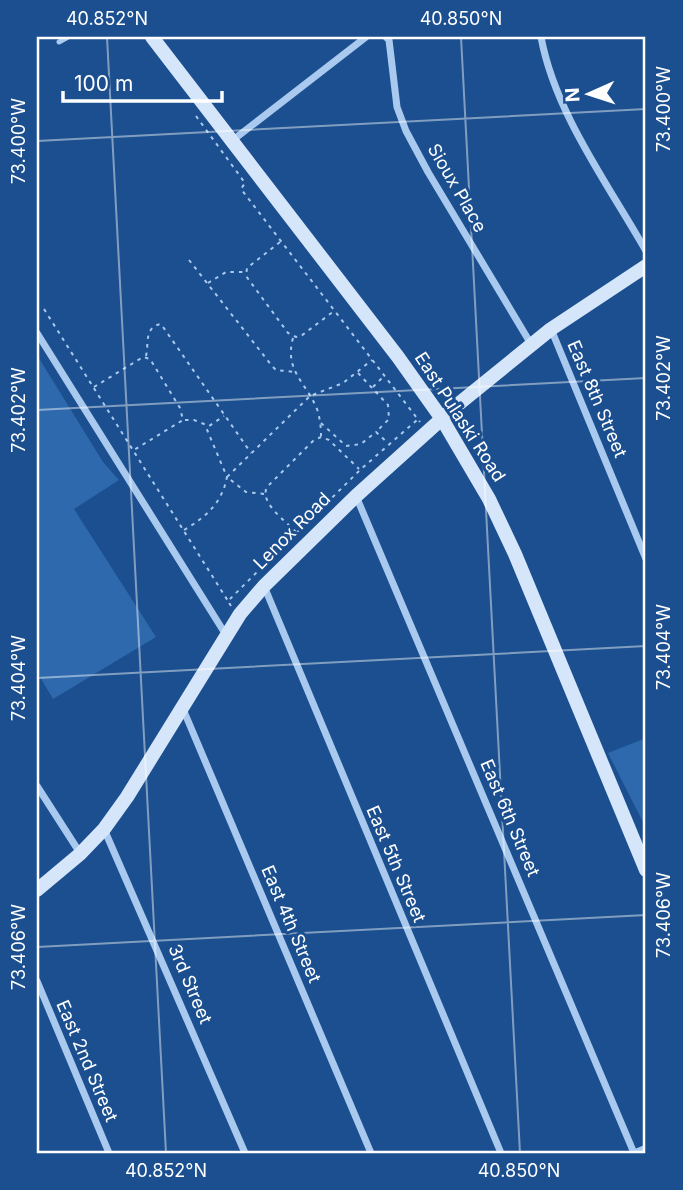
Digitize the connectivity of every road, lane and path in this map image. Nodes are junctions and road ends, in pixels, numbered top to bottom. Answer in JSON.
{"nodes":[{"id":1,"x":68,"y":37,"type":"edge"},
{"id":2,"x":152,"y":37,"type":"edge"},
{"id":3,"x":366,"y":37,"type":"edge"},
{"id":4,"x":386,"y":37,"type":"edge"},
{"id":5,"x":541,"y":37,"type":"edge"},
{"id":6,"x":59,"y":42,"type":"dead end"},
{"id":7,"x":196,"y":116,"type":"dead end"},
{"id":8,"x":233,"y":140,"type":"junction"},
{"id":9,"x":281,"y":241,"type":"junction"},
{"id":10,"x":646,"y":251,"type":"edge"},
{"id":11,"x":189,"y":260,"type":"dead end"},
{"id":12,"x":646,"y":266,"type":"edge"},
{"id":13,"x":246,"y":272,"type":"junction"},
{"id":14,"x":208,"y":284,"type":"junction"},
{"id":15,"x":44,"y":309,"type":"dead end"},
{"id":16,"x":335,"y":311,"type":"junction"},
{"id":17,"x":551,"y":329,"type":"junction"},
{"id":18,"x":37,"y":334,"type":"edge"},
{"id":19,"x":294,"y":337,"type":"junction"},
{"id":20,"x":531,"y":344,"type":"junction"},
{"id":21,"x":146,"y":356,"type":"junction"},
{"id":22,"x":372,"y":360,"type":"junction"},
{"id":23,"x":295,"y":372,"type":"junction"},
{"id":24,"x":357,"y":372,"type":"junction"},
{"id":25,"x":384,"y":376,"type":"junction"},
{"id":26,"x":93,"y":388,"type":"junction"},
{"id":27,"x":373,"y":388,"type":"junction"},
{"id":28,"x":310,"y":396,"type":"junction"},
{"id":29,"x":225,"y":415,"type":"junction"},
{"id":30,"x":442,"y":419,"type":"junction"},
{"id":31,"x":183,"y":420,"type":"junction"},
{"id":32,"x":320,"y":422,"type":"junction"},
{"id":33,"x":205,"y":425,"type":"junction"},
{"id":34,"x":376,"y":432,"type":"junction"},
{"id":35,"x":321,"y":437,"type":"junction"},
{"id":36,"x":389,"y":444,"type":"junction"},
{"id":37,"x":133,"y":451,"type":"junction"},
{"id":38,"x":251,"y":454,"type":"junction"},
{"id":39,"x":360,"y":470,"type":"junction"},
{"id":40,"x":228,"y":477,"type":"junction"},
{"id":41,"x":264,"y":494,"type":"junction"},
{"id":42,"x":356,"y":496,"type":"junction"},
{"id":43,"x":183,"y":531,"type":"junction"},
{"id":44,"x":297,"y":533,"type":"junction"},
{"id":45,"x":646,"y":559,"type":"edge"},
{"id":46,"x":264,"y":586,"type":"junction"},
{"id":47,"x":228,"y":601,"type":"junction"},
{"id":48,"x":231,"y":608,"type":"dead end"},
{"id":49,"x":226,"y":636,"type":"junction"},
{"id":50,"x":182,"y":707,"type":"junction"},
{"id":51,"x":37,"y":786,"type":"edge"},
{"id":52,"x":104,"y":829,"type":"junction"},
{"id":53,"x":80,"y":854,"type":"junction"},
{"id":54,"x":646,"y":870,"type":"edge"},
{"id":55,"x":37,"y":890,"type":"edge"},
{"id":56,"x":37,"y":981,"type":"edge"},
{"id":57,"x":646,"y":1147,"type":"edge"},
{"id":58,"x":109,"y":1153,"type":"edge"},
{"id":59,"x":245,"y":1153,"type":"edge"},
{"id":60,"x":371,"y":1153,"type":"edge"},
{"id":61,"x":501,"y":1153,"type":"edge"},
{"id":62,"x":634,"y":1153,"type":"edge"}],
"edges":[{"from":1,"to":6,"type":"lane"},
{"from":2,"to":8,"type":"main road","name":"East Pulaski Road"},
{"from":3,"to":8,"type":"street"},
{"from":4,"to":20,"type":"street","name":"Sioux Place"},
{"from":5,"to":10,"type":"street"},
{"from":7,"to":9,"type":"path"},
{"from":8,"to":30,"type":"main road","name":"East Pulaski Road"},
{"from":9,"to":13,"type":"path"},
{"from":9,"to":16,"type":"path"},
{"from":11,"to":14,"type":"path"},
{"from":12,"to":17,"type":"main road","name":"Lenox Road"},
{"from":13,"to":14,"type":"path"},
{"from":13,"to":19,"type":"path"},
{"from":14,"to":23,"type":"path"},
{"from":15,"to":26,"type":"path"},
{"from":16,"to":19,"type":"path"},
{"from":16,"to":22,"type":"path"},
{"from":17,"to":20,"type":"main road","name":"Lenox Road"},
{"from":17,"to":45,"type":"street","name":"East 8th Street"},
{"from":18,"to":49,"type":"street"},
{"from":19,"to":23,"type":"path"},
{"from":20,"to":30,"type":"main road","name":"Lenox Road"},
{"from":21,"to":26,"type":"path"},
{"from":21,"to":29,"type":"path"},
{"from":21,"to":31,"type":"path"},
{"from":22,"to":24,"type":"path"},
{"from":22,"to":25,"type":"path"},
{"from":23,"to":28,"type":"path"},
{"from":24,"to":27,"type":"path"},
{"from":24,"to":28,"type":"path"},
{"from":25,"to":27,"type":"path"},
{"from":25,"to":36,"type":"path"},
{"from":26,"to":37,"type":"path"},
{"from":27,"to":34,"type":"path"},
{"from":28,"to":32,"type":"path"},
{"from":28,"to":38,"type":"path"},
{"from":29,"to":33,"type":"path"},
{"from":29,"to":38,"type":"path"},
{"from":30,"to":42,"type":"main road","name":"Lenox Road"},
{"from":30,"to":54,"type":"main road","name":"East Pulaski Road"},
{"from":31,"to":33,"type":"path"},
{"from":31,"to":37,"type":"path"},
{"from":32,"to":34,"type":"path"},
{"from":32,"to":35,"type":"path"},
{"from":33,"to":40,"type":"path"},
{"from":34,"to":36,"type":"path"},
{"from":35,"to":39,"type":"path"},
{"from":35,"to":41,"type":"path"},
{"from":36,"to":39,"type":"path"},
{"from":37,"to":43,"type":"path"},
{"from":38,"to":40,"type":"path"},
{"from":39,"to":44,"type":"path"},
{"from":40,"to":41,"type":"path"},
{"from":40,"to":43,"type":"path"},
{"from":41,"to":44,"type":"path"},
{"from":42,"to":46,"type":"main road","name":"Lenox Road"},
{"from":42,"to":62,"type":"street","name":"East 6th Street"},
{"from":43,"to":47,"type":"path"},
{"from":44,"to":47,"type":"path"},
{"from":46,"to":49,"type":"main road","name":"Lenox Road"},
{"from":46,"to":61,"type":"street","name":"East 5th Street"},
{"from":47,"to":48,"type":"path"},
{"from":49,"to":50,"type":"main road","name":"Lenox Road"},
{"from":50,"to":52,"type":"main road","name":"Lenox Road"},
{"from":50,"to":60,"type":"street","name":"East 4th Street"},
{"from":51,"to":53,"type":"street"},
{"from":52,"to":53,"type":"main road","name":"Lenox Road"},
{"from":52,"to":59,"type":"street","name":"3rd Street"},
{"from":53,"to":55,"type":"main road","name":"Lenox Road"},
{"from":56,"to":58,"type":"street","name":"East 2nd Street"},
{"from":57,"to":62,"type":"lane"}]}
